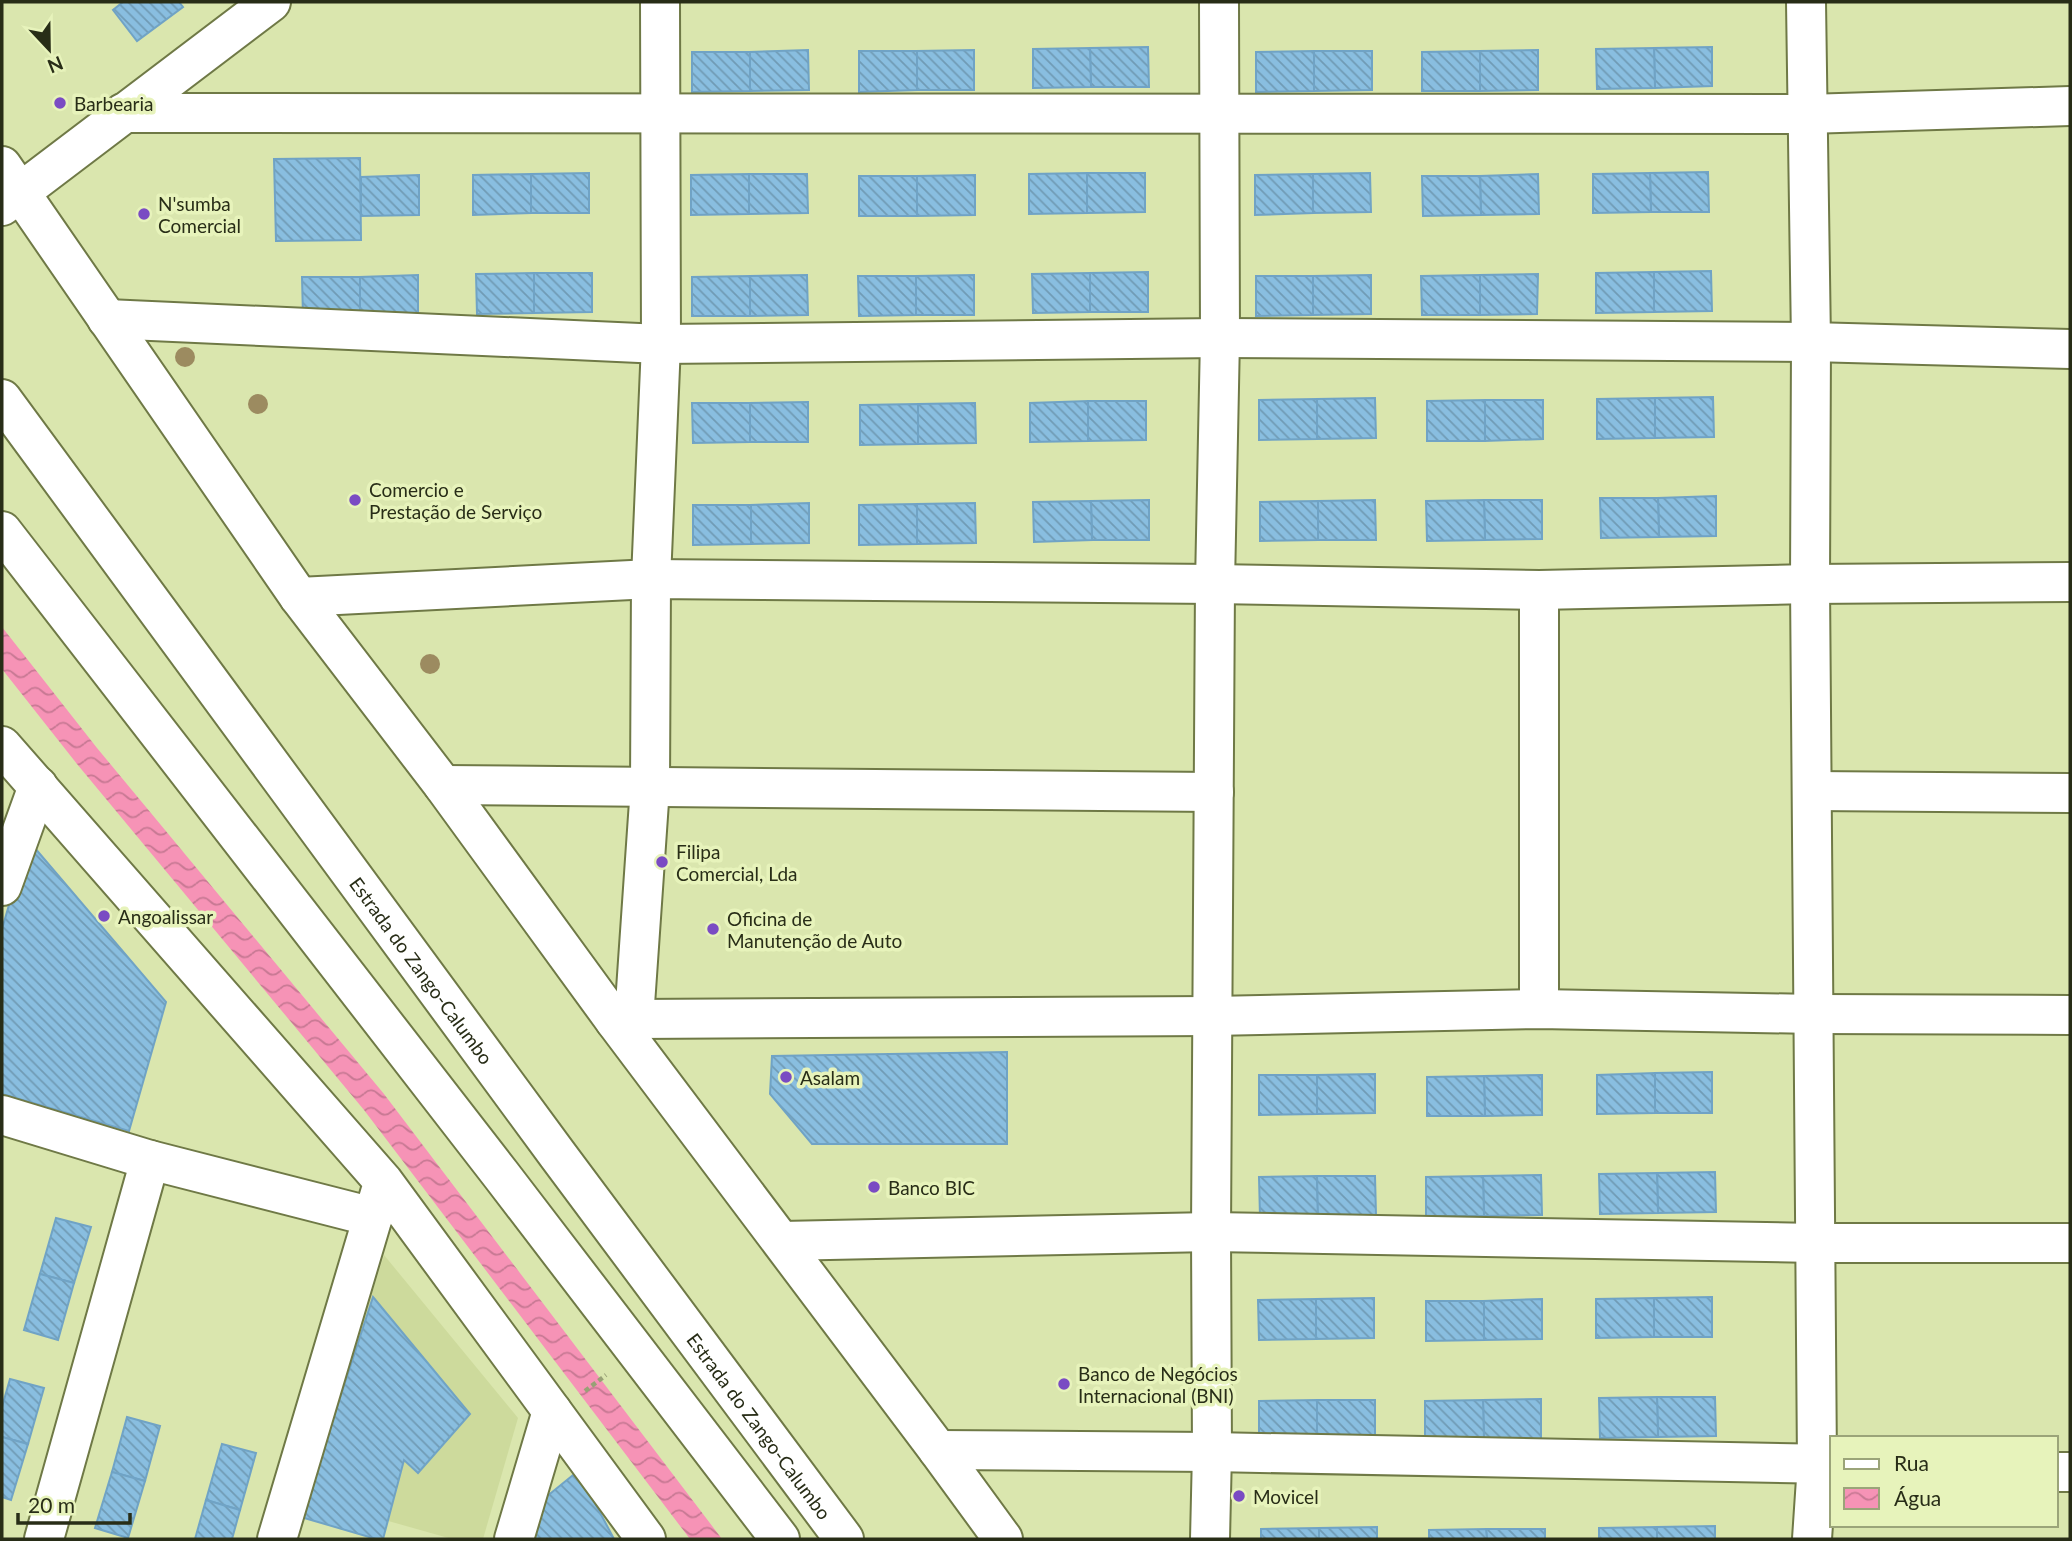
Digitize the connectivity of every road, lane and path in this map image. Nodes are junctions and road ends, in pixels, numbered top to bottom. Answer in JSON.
{"nodes":[{"id":1,"x":271,"y":2,"type":"edge"},
{"id":2,"x":660,"y":2,"type":"edge"},
{"id":3,"x":1219,"y":2,"type":"edge"},
{"id":4,"x":1806,"y":2,"type":"edge"},
{"id":5,"x":2070,"y":106,"type":"edge"},
{"id":6,"x":123,"y":113,"type":"junction"},
{"id":7,"x":660,"y":113,"type":"junction"},
{"id":8,"x":1218,"y":114,"type":"junction"},
{"id":9,"x":1807,"y":114,"type":"junction"},
{"id":10,"x":8,"y":188,"type":"edge"},
{"id":11,"x":107,"y":319,"type":"junction"},
{"id":12,"x":1220,"y":338,"type":"junction"},
{"id":13,"x":1811,"y":342,"type":"junction"},
{"id":14,"x":661,"y":344,"type":"junction"},
{"id":15,"x":2070,"y":349,"type":"edge"},
{"id":16,"x":2,"y":399,"type":"edge"},
{"id":17,"x":2,"y":531,"type":"edge"},
{"id":18,"x":651,"y":579,"type":"junction"},
{"id":19,"x":2070,"y":582,"type":"edge"},
{"id":20,"x":1215,"y":584,"type":"junction"},
{"id":21,"x":1811,"y":584,"type":"junction"},
{"id":22,"x":1539,"y":590,"type":"junction"},
{"id":23,"x":299,"y":597,"type":"junction"},
{"id":24,"x":2,"y":746,"type":"edge"},
{"id":25,"x":443,"y":785,"type":"junction"},
{"id":26,"x":38,"y":786,"type":"junction"},
{"id":27,"x":650,"y":787,"type":"junction"},
{"id":28,"x":1812,"y":791,"type":"junction"},
{"id":29,"x":1214,"y":792,"type":"junction"},
{"id":30,"x":2070,"y":793,"type":"edge"},
{"id":31,"x":2,"y":886,"type":"edge"},
{"id":32,"x":1539,"y":1009,"type":"junction"},
{"id":33,"x":1814,"y":1014,"type":"junction"},
{"id":34,"x":2070,"y":1015,"type":"edge"},
{"id":35,"x":1213,"y":1016,"type":"junction"},
{"id":36,"x":624,"y":1020,"type":"junction"},
{"id":37,"x":2,"y":1115,"type":"edge"},
{"id":38,"x":150,"y":1160,"type":"junction"},
{"id":39,"x":378,"y":1199,"type":"junction"},
{"id":40,"x":1211,"y":1232,"type":"junction"},
{"id":41,"x":782,"y":1241,"type":"junction"},
{"id":42,"x":1815,"y":1243,"type":"junction"},
{"id":43,"x":2070,"y":1243,"type":"edge"},
{"id":44,"x":612,"y":1370,"type":"dead end"},
{"id":45,"x":568,"y":1402,"type":"junction"},
{"id":46,"x":938,"y":1450,"type":"junction"},
{"id":47,"x":1212,"y":1452,"type":"junction"},
{"id":48,"x":1825,"y":1464,"type":"edge"},
{"id":49,"x":44,"y":1539,"type":"edge"},
{"id":50,"x":277,"y":1539,"type":"edge"},
{"id":51,"x":514,"y":1539,"type":"edge"},
{"id":52,"x":646,"y":1539,"type":"edge"},
{"id":53,"x":780,"y":1539,"type":"edge"},
{"id":54,"x":844,"y":1539,"type":"edge"},
{"id":55,"x":1003,"y":1539,"type":"edge"},
{"id":56,"x":1210,"y":1539,"type":"edge"},
{"id":57,"x":1812,"y":1539,"type":"edge"}],
"edges":[{"from":1,"to":6,"type":"street"},
{"from":2,"to":7,"type":"street"},
{"from":3,"to":8,"type":"street"},
{"from":4,"to":9,"type":"street"},
{"from":5,"to":9,"type":"street"},
{"from":6,"to":7,"type":"street"},
{"from":6,"to":10,"type":"street"},
{"from":7,"to":8,"type":"street"},
{"from":7,"to":14,"type":"street"},
{"from":8,"to":9,"type":"street"},
{"from":8,"to":12,"type":"street"},
{"from":9,"to":13,"type":"street"},
{"from":10,"to":11,"type":"street"},
{"from":11,"to":14,"type":"street"},
{"from":11,"to":23,"type":"street"},
{"from":12,"to":13,"type":"street"},
{"from":12,"to":14,"type":"street"},
{"from":12,"to":20,"type":"street"},
{"from":13,"to":15,"type":"street"},
{"from":13,"to":21,"type":"street"},
{"from":14,"to":18,"type":"street"},
{"from":16,"to":54,"type":"street","name":"Estrada do Zango-Calumbo"},
{"from":17,"to":53,"type":"street"},
{"from":18,"to":20,"type":"street"},
{"from":18,"to":23,"type":"street"},
{"from":18,"to":27,"type":"street"},
{"from":19,"to":21,"type":"street"},
{"from":20,"to":22,"type":"street"},
{"from":20,"to":29,"type":"street"},
{"from":21,"to":22,"type":"street"},
{"from":21,"to":28,"type":"street"},
{"from":22,"to":32,"type":"street"},
{"from":23,"to":25,"type":"street"},
{"from":24,"to":26,"type":"street"},
{"from":25,"to":27,"type":"street"},
{"from":25,"to":36,"type":"street"},
{"from":26,"to":31,"type":"street"},
{"from":26,"to":39,"type":"street"},
{"from":27,"to":29,"type":"street"},
{"from":27,"to":36,"type":"street"},
{"from":28,"to":30,"type":"street"},
{"from":28,"to":33,"type":"street"},
{"from":29,"to":35,"type":"street"},
{"from":32,"to":33,"type":"street"},
{"from":32,"to":35,"type":"street"},
{"from":33,"to":34,"type":"street"},
{"from":33,"to":42,"type":"street"},
{"from":35,"to":36,"type":"street"},
{"from":35,"to":40,"type":"street"},
{"from":36,"to":41,"type":"street"},
{"from":37,"to":38,"type":"street"},
{"from":38,"to":39,"type":"street"},
{"from":38,"to":49,"type":"street"},
{"from":39,"to":45,"type":"street"},
{"from":39,"to":50,"type":"street"},
{"from":40,"to":41,"type":"street"},
{"from":40,"to":42,"type":"street"},
{"from":40,"to":47,"type":"street"},
{"from":41,"to":46,"type":"street"},
{"from":42,"to":43,"type":"street"},
{"from":42,"to":48,"type":"street"},
{"from":44,"to":45,"type":"path"},
{"from":45,"to":51,"type":"street"},
{"from":45,"to":52,"type":"street"},
{"from":46,"to":47,"type":"street"},
{"from":46,"to":55,"type":"street"},
{"from":47,"to":48,"type":"street"},
{"from":47,"to":56,"type":"street"},
{"from":48,"to":57,"type":"street"}]}
